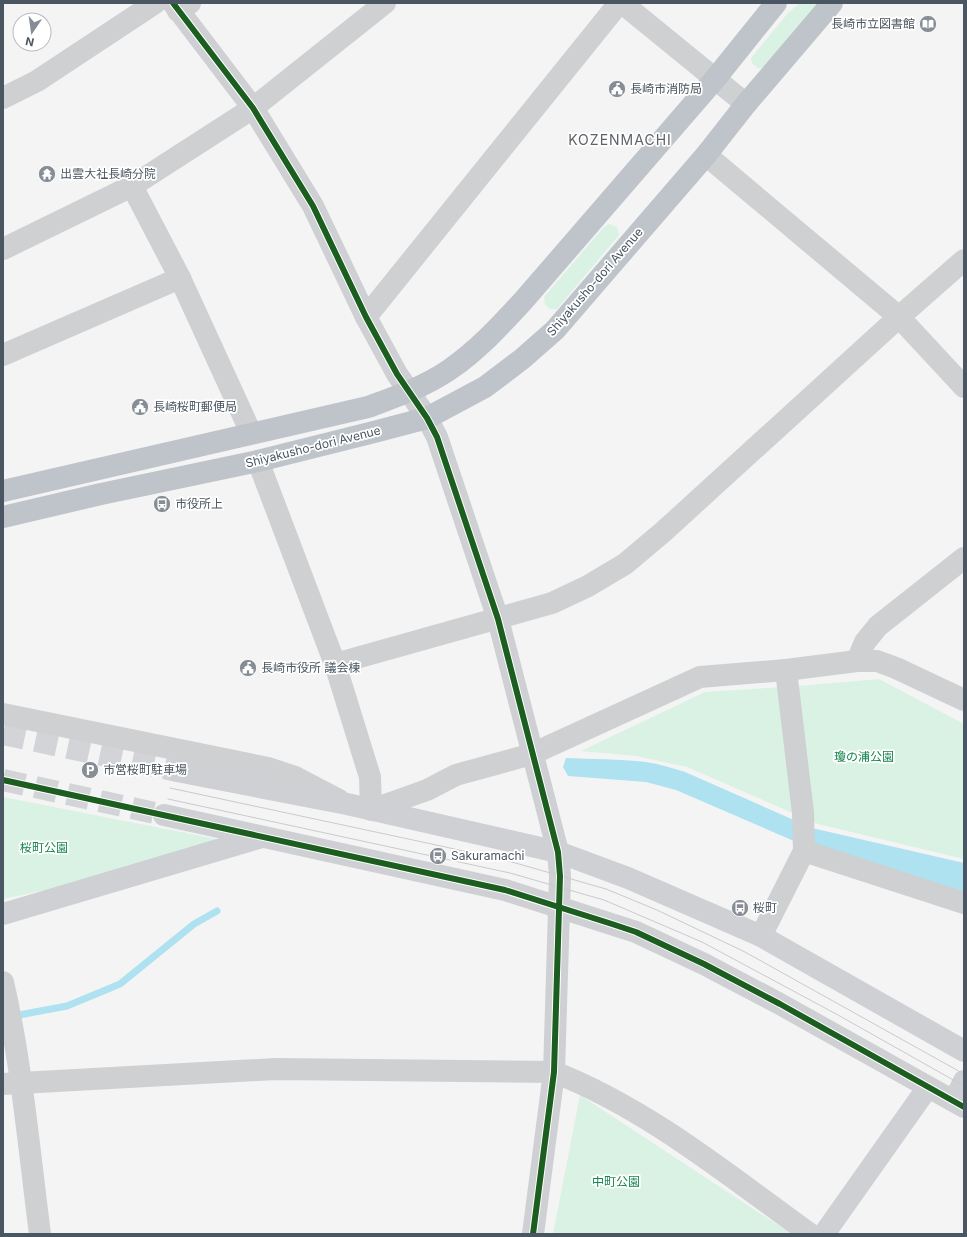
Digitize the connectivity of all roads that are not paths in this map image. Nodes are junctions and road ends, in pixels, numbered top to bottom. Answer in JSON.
{"nodes":[{"id":1,"x":155,"y":3,"type":"edge"},
{"id":2,"x":385,"y":3,"type":"edge"},
{"id":3,"x":619,"y":3,"type":"edge"},
{"id":4,"x":622,"y":3,"type":"edge"},
{"id":5,"x":776,"y":3,"type":"edge"},
{"id":6,"x":832,"y":3,"type":"edge"},
{"id":7,"x":180,"y":6,"type":"edge"},
{"id":8,"x":715,"y":78,"type":"junction"},
{"id":9,"x":3,"y":98,"type":"edge"},
{"id":10,"x":746,"y":104,"type":"junction"},
{"id":11,"x":253,"y":108,"type":"junction"},
{"id":12,"x":706,"y":155,"type":"junction"},
{"id":13,"x":132,"y":186,"type":"junction"},
{"id":14,"x":3,"y":249,"type":"edge"},
{"id":15,"x":964,"y":260,"type":"edge"},
{"id":16,"x":180,"y":278,"type":"junction"},
{"id":17,"x":366,"y":317,"type":"junction"},
{"id":18,"x":899,"y":317,"type":"junction"},
{"id":19,"x":3,"y":355,"type":"edge"},
{"id":20,"x":964,"y":387,"type":"edge"},
{"id":21,"x":410,"y":391,"type":"junction"},
{"id":22,"x":427,"y":418,"type":"junction"},
{"id":23,"x":251,"y":433,"type":"junction"},
{"id":24,"x":258,"y":461,"type":"junction"},
{"id":25,"x":3,"y":491,"type":"edge"},
{"id":26,"x":3,"y":517,"type":"edge"},
{"id":27,"x":964,"y":558,"type":"edge"},
{"id":28,"x":498,"y":619,"type":"junction"},
{"id":29,"x":857,"y":661,"type":"junction"},
{"id":30,"x":335,"y":664,"type":"junction"},
{"id":31,"x":786,"y":670,"type":"junction"},
{"id":32,"x":964,"y":700,"type":"edge"},
{"id":33,"x":3,"y":714,"type":"edge"},
{"id":34,"x":532,"y":754,"type":"junction"},
{"id":35,"x":177,"y":771,"type":"tunnel mouth"},
{"id":36,"x":347,"y":804,"type":"junction"},
{"id":37,"x":371,"y":810,"type":"junction"},
{"id":38,"x":164,"y":815,"type":"tunnel mouth"},
{"id":39,"x":263,"y":837,"type":"junction"},
{"id":40,"x":804,"y":851,"type":"junction"},
{"id":41,"x":558,"y":852,"type":"junction"},
{"id":42,"x":964,"y":904,"type":"edge"},
{"id":43,"x":560,"y":907,"type":"junction"},
{"id":44,"x":3,"y":914,"type":"edge"},
{"id":45,"x":761,"y":936,"type":"junction"},
{"id":46,"x":3,"y":982,"type":"edge"},
{"id":47,"x":964,"y":1051,"type":"edge"},
{"id":48,"x":554,"y":1072,"type":"junction"},
{"id":49,"x":964,"y":1081,"type":"edge"},
{"id":50,"x":12,"y":1084,"type":"edge"},
{"id":51,"x":928,"y":1087,"type":"junction"},
{"id":52,"x":959,"y":1104,"type":"edge"},
{"id":53,"x":40,"y":1234,"type":"edge"},
{"id":54,"x":533,"y":1234,"type":"edge"},
{"id":55,"x":810,"y":1234,"type":"edge"},
{"id":56,"x":824,"y":1234,"type":"edge"}],
"edges":[{"from":1,"to":9,"type":"street"},
{"from":2,"to":11,"type":"street"},
{"from":3,"to":17,"type":"street"},
{"from":4,"to":8,"type":"street"},
{"from":5,"to":8,"type":"highway","name":"Shiyakusho-dori Avenue"},
{"from":6,"to":10,"type":"highway","name":"Shiyakusho-dori Avenue"},
{"from":7,"to":11,"type":"street"},
{"from":8,"to":10,"type":"street"},
{"from":8,"to":21,"type":"highway","name":"Shiyakusho-dori Avenue"},
{"from":10,"to":12,"type":"highway","name":"Shiyakusho-dori Avenue"},
{"from":11,"to":13,"type":"street"},
{"from":11,"to":17,"type":"street"},
{"from":12,"to":18,"type":"street"},
{"from":12,"to":22,"type":"highway","name":"Shiyakusho-dori Avenue"},
{"from":13,"to":14,"type":"street"},
{"from":13,"to":16,"type":"street"},
{"from":15,"to":18,"type":"street"},
{"from":16,"to":19,"type":"street"},
{"from":16,"to":23,"type":"street"},
{"from":17,"to":21,"type":"street"},
{"from":18,"to":20,"type":"street"},
{"from":18,"to":28,"type":"street"},
{"from":21,"to":22,"type":"street"},
{"from":21,"to":23,"type":"highway","name":"Shiyakusho-dori Avenue"},
{"from":22,"to":24,"type":"highway","name":"Shiyakusho-dori Avenue"},
{"from":22,"to":28,"type":"street"},
{"from":23,"to":25,"type":"highway","name":"Shiyakusho-dori Avenue"},
{"from":24,"to":26,"type":"highway","name":"Shiyakusho-dori Avenue"},
{"from":24,"to":30,"type":"street"},
{"from":27,"to":29,"type":"street"},
{"from":28,"to":30,"type":"street"},
{"from":28,"to":34,"type":"street"},
{"from":29,"to":31,"type":"street"},
{"from":29,"to":32,"type":"street"},
{"from":30,"to":37,"type":"street"},
{"from":31,"to":34,"type":"street"},
{"from":31,"to":40,"type":"street"},
{"from":33,"to":36,"type":"street"},
{"from":34,"to":37,"type":"street"},
{"from":34,"to":41,"type":"street"},
{"from":35,"to":36,"type":"street"},
{"from":36,"to":37,"type":"street"},
{"from":37,"to":41,"type":"street"},
{"from":38,"to":39,"type":"street"},
{"from":39,"to":43,"type":"street"},
{"from":39,"to":44,"type":"street"},
{"from":40,"to":42,"type":"street"},
{"from":40,"to":45,"type":"street"},
{"from":41,"to":43,"type":"street"},
{"from":41,"to":45,"type":"street"},
{"from":43,"to":48,"type":"street"},
{"from":43,"to":51,"type":"street"},
{"from":45,"to":47,"type":"street"},
{"from":46,"to":50,"type":"street"},
{"from":48,"to":50,"type":"street"},
{"from":48,"to":54,"type":"street"},
{"from":48,"to":55,"type":"street"},
{"from":49,"to":52,"type":"street"},
{"from":50,"to":53,"type":"street"},
{"from":51,"to":52,"type":"street"},
{"from":51,"to":56,"type":"street"}]}
